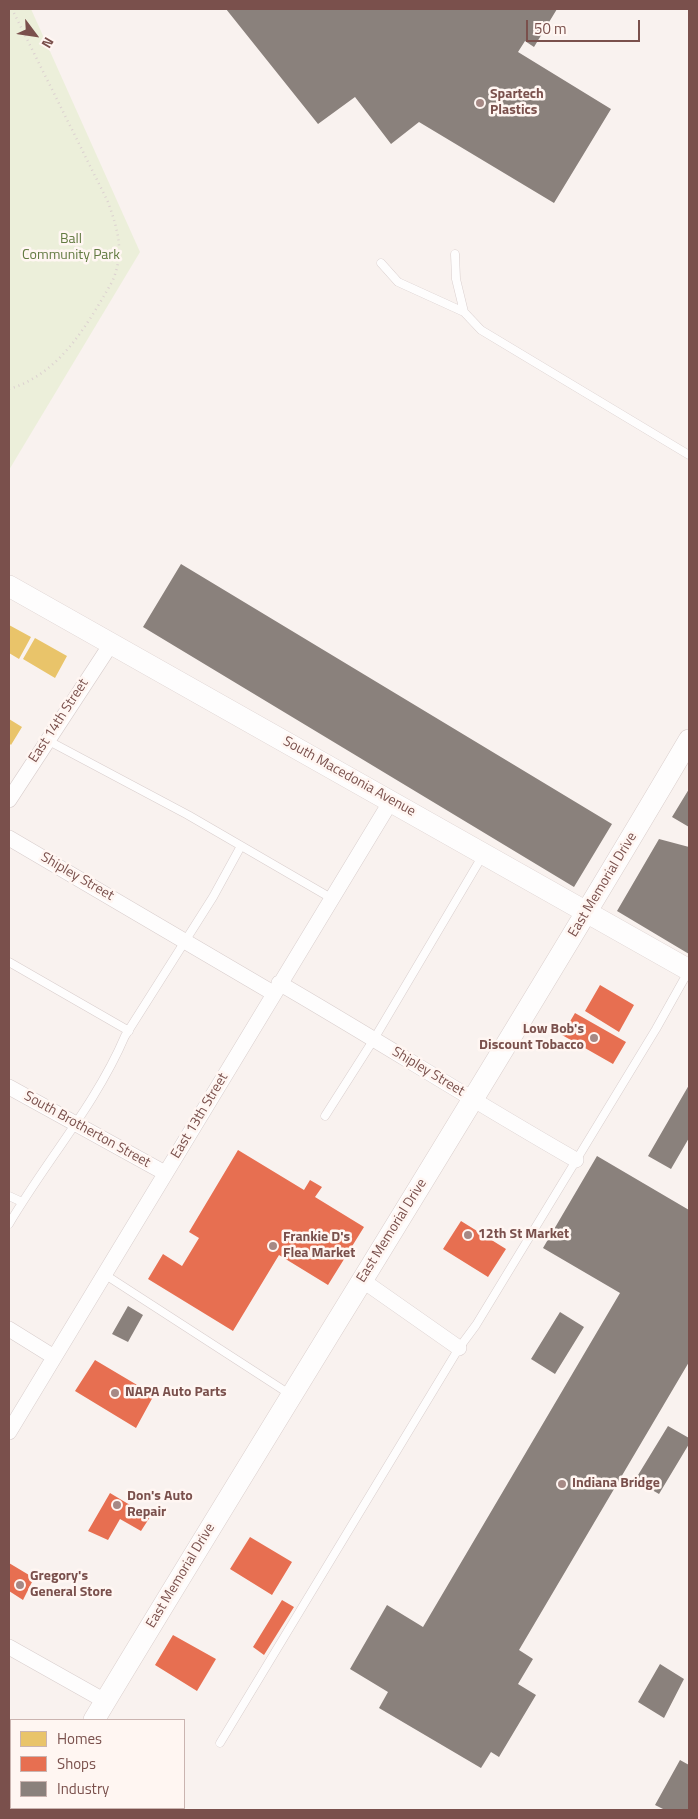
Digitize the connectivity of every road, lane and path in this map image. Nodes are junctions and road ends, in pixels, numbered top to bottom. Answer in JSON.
{"nodes":[{"id":1,"x":12,"y":9,"type":"edge"},
{"id":2,"x":455,"y":254,"type":"dead end"},
{"id":3,"x":381,"y":262,"type":"dead end"},
{"id":4,"x":464,"y":312,"type":"junction"},
{"id":5,"x":9,"y":389,"type":"edge"},
{"id":6,"x":689,"y":455,"type":"edge"},
{"id":7,"x":9,"y":586,"type":"edge"},
{"id":8,"x":111,"y":644,"type":"junction"},
{"id":9,"x":47,"y":740,"type":"junction"},
{"id":10,"x":689,"y":740,"type":"edge"},
{"id":11,"x":9,"y":800,"type":"edge"},
{"id":12,"x":391,"y":801,"type":"junction"},
{"id":13,"x":9,"y":838,"type":"edge"},
{"id":14,"x":241,"y":846,"type":"junction"},
{"id":15,"x":484,"y":853,"type":"junction"},
{"id":16,"x":331,"y":898,"type":"junction"},
{"id":17,"x":588,"y":912,"type":"junction"},
{"id":18,"x":186,"y":941,"type":"junction"},
{"id":19,"x":9,"y":962,"type":"edge"},
{"id":20,"x":689,"y":970,"type":"edge"},
{"id":21,"x":276,"y":988,"type":"junction"},
{"id":22,"x":129,"y":1031,"type":"junction"},
{"id":23,"x":374,"y":1040,"type":"junction"},
{"id":24,"x":9,"y":1087,"type":"edge"},
{"id":25,"x":474,"y":1100,"type":"junction"},
{"id":26,"x":325,"y":1116,"type":"dead end"},
{"id":27,"x":75,"y":1124,"type":"junction"},
{"id":28,"x":576,"y":1160,"type":"junction"},
{"id":29,"x":165,"y":1173,"type":"junction"},
{"id":30,"x":9,"y":1196,"type":"edge"},
{"id":31,"x":22,"y":1202,"type":"junction"},
{"id":32,"x":9,"y":1224,"type":"edge"},
{"id":33,"x":104,"y":1274,"type":"junction"},
{"id":34,"x":362,"y":1280,"type":"junction"},
{"id":35,"x":9,"y":1330,"type":"edge"},
{"id":36,"x":459,"y":1348,"type":"junction"},
{"id":37,"x":54,"y":1357,"type":"junction"},
{"id":38,"x":292,"y":1395,"type":"junction"},
{"id":39,"x":9,"y":1432,"type":"edge"},
{"id":40,"x":9,"y":1647,"type":"edge"},
{"id":41,"x":105,"y":1701,"type":"junction"},
{"id":42,"x":95,"y":1719,"type":"edge"},
{"id":43,"x":220,"y":1743,"type":"dead end"}],
"edges":[{"from":1,"to":5,"type":"path"},
{"from":2,"to":4,"type":"lane"},
{"from":3,"to":4,"type":"lane"},
{"from":4,"to":6,"type":"lane"},
{"from":7,"to":8,"type":"main road","name":"South Macedonia Avenue"},
{"from":8,"to":9,"type":"street","name":"East 14th Street"},
{"from":8,"to":12,"type":"main road","name":"South Macedonia Avenue"},
{"from":9,"to":11,"type":"street","name":"East 14th Street"},
{"from":9,"to":14,"type":"lane"},
{"from":10,"to":17,"type":"main road","name":"East Memorial Drive"},
{"from":12,"to":15,"type":"main road","name":"South Macedonia Avenue"},
{"from":12,"to":16,"type":"street","name":"East 13th Street"},
{"from":13,"to":18,"type":"street","name":"Shipley Street"},
{"from":14,"to":16,"type":"lane"},
{"from":14,"to":18,"type":"lane"},
{"from":15,"to":17,"type":"main road","name":"South Macedonia Avenue"},
{"from":15,"to":23,"type":"lane"},
{"from":16,"to":21,"type":"street","name":"East 13th Street"},
{"from":17,"to":20,"type":"main road","name":"South Macedonia Avenue"},
{"from":17,"to":25,"type":"main road","name":"East Memorial Drive"},
{"from":18,"to":21,"type":"street","name":"Shipley Street"},
{"from":18,"to":22,"type":"lane"},
{"from":19,"to":22,"type":"lane"},
{"from":20,"to":28,"type":"lane"},
{"from":21,"to":23,"type":"street","name":"Shipley Street"},
{"from":21,"to":29,"type":"street","name":"East 13th Street"},
{"from":22,"to":27,"type":"lane"},
{"from":23,"to":25,"type":"street","name":"Shipley Street"},
{"from":23,"to":26,"type":"lane"},
{"from":24,"to":27,"type":"street","name":"South Brotherton Street"},
{"from":25,"to":28,"type":"street","name":"Shipley Street"},
{"from":25,"to":34,"type":"main road","name":"East Memorial Drive"},
{"from":27,"to":29,"type":"street","name":"South Brotherton Street"},
{"from":27,"to":31,"type":"lane"},
{"from":28,"to":36,"type":"lane"},
{"from":29,"to":33,"type":"street","name":"East 13th Street"},
{"from":30,"to":31,"type":"lane"},
{"from":31,"to":32,"type":"lane"},
{"from":33,"to":37,"type":"street","name":"East 13th Street"},
{"from":33,"to":38,"type":"lane"},
{"from":34,"to":36,"type":"street"},
{"from":34,"to":38,"type":"main road","name":"East Memorial Drive"},
{"from":35,"to":37,"type":"street"},
{"from":36,"to":43,"type":"lane"},
{"from":37,"to":39,"type":"street","name":"East 13th Street"},
{"from":38,"to":41,"type":"main road","name":"East Memorial Drive"},
{"from":40,"to":41,"type":"street"},
{"from":41,"to":42,"type":"main road","name":"East Memorial Drive"}]}
